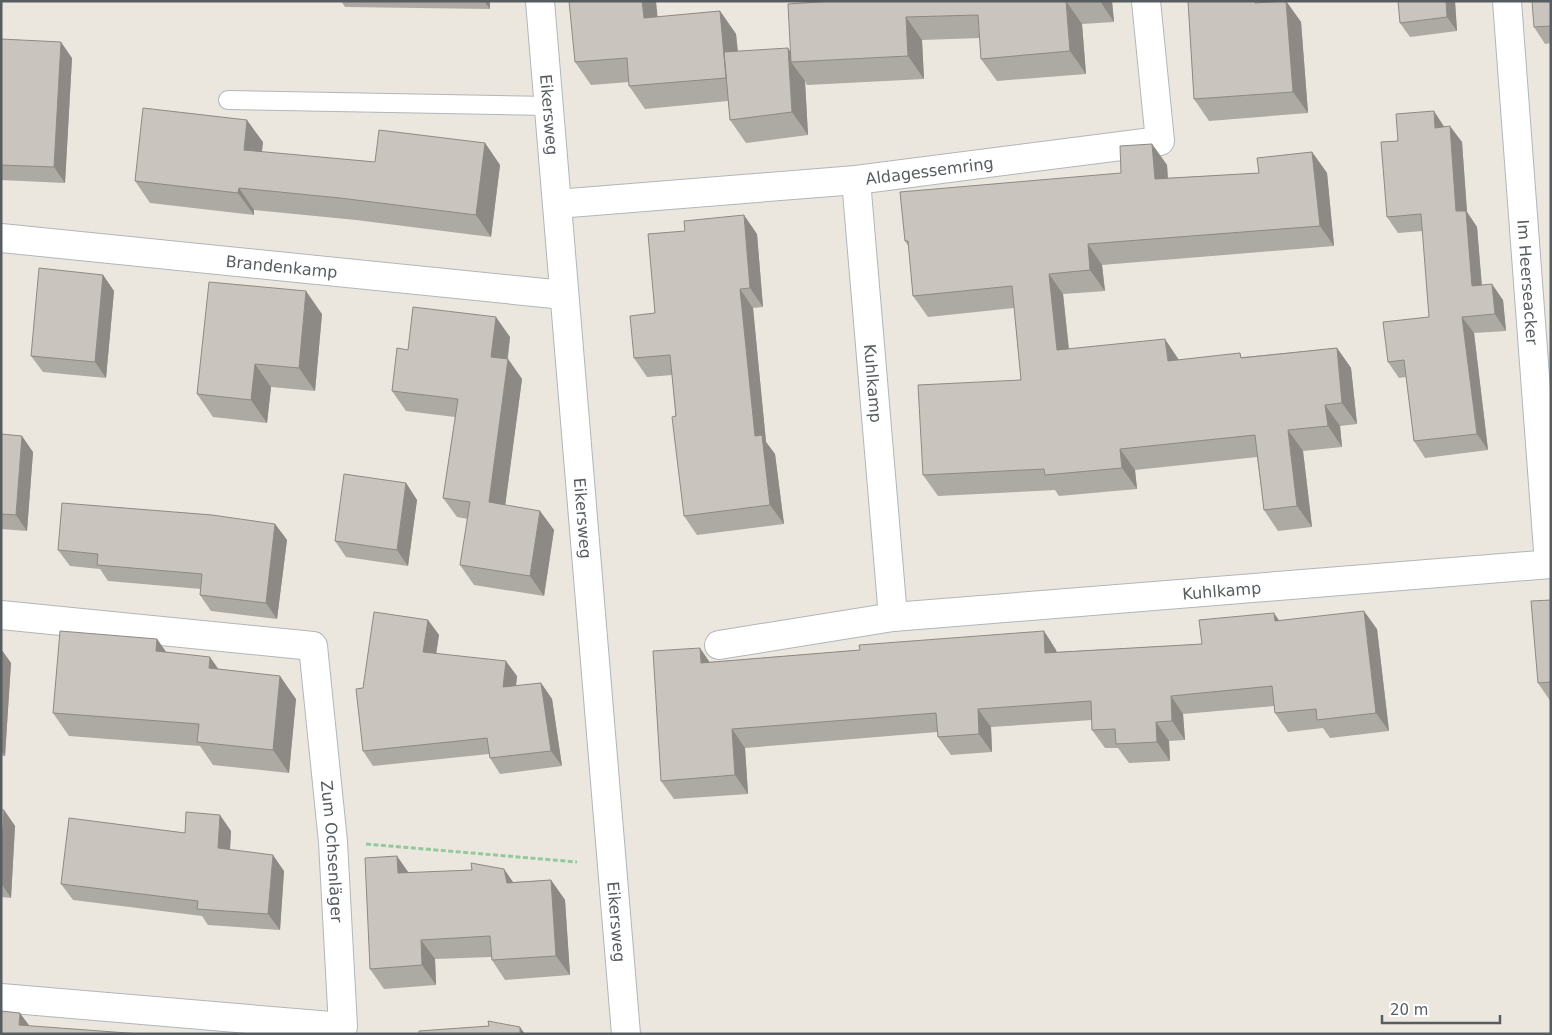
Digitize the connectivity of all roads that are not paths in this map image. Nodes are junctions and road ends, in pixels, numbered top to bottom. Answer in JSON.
{"nodes":[{"id":1,"x":540,"y":1,"type":"edge"},
{"id":2,"x":1146,"y":1,"type":"edge"},
{"id":3,"x":1507,"y":1,"type":"edge"},
{"id":4,"x":228,"y":100,"type":"dead end"},
{"id":5,"x":549,"y":106,"type":"junction"},
{"id":6,"x":856,"y":180,"type":"junction"},
{"id":7,"x":557,"y":204,"type":"junction"},
{"id":8,"x":1,"y":238,"type":"edge"},
{"id":9,"x":564,"y":295,"type":"junction"},
{"id":10,"x":1550,"y":564,"type":"edge"},
{"id":11,"x":1,"y":615,"type":"edge"},
{"id":12,"x":893,"y":617,"type":"junction"},
{"id":13,"x":719,"y":645,"type":"dead end"},
{"id":14,"x":1,"y":998,"type":"edge"},
{"id":15,"x":626,"y":1034,"type":"edge"}],
"edges":[{"from":1,"to":5,"type":"street","name":"Eikersweg"},
{"from":2,"to":6,"type":"street","name":"Aldagessemring"},
{"from":3,"to":10,"type":"street","name":"Im Heerseacker"},
{"from":4,"to":5,"type":"lane"},
{"from":5,"to":7,"type":"street","name":"Eikersweg"},
{"from":6,"to":7,"type":"street","name":"Aldagessemring"},
{"from":6,"to":12,"type":"street","name":"Kuhlkamp"},
{"from":7,"to":9,"type":"street","name":"Eikersweg"},
{"from":8,"to":9,"type":"street","name":"Brandenkamp"},
{"from":9,"to":15,"type":"street","name":"Eikersweg"},
{"from":10,"to":12,"type":"street","name":"Kuhlkamp"},
{"from":11,"to":14,"type":"street","name":"Zum Ochsenläger"},
{"from":12,"to":13,"type":"street","name":"Kuhlkamp"}]}
